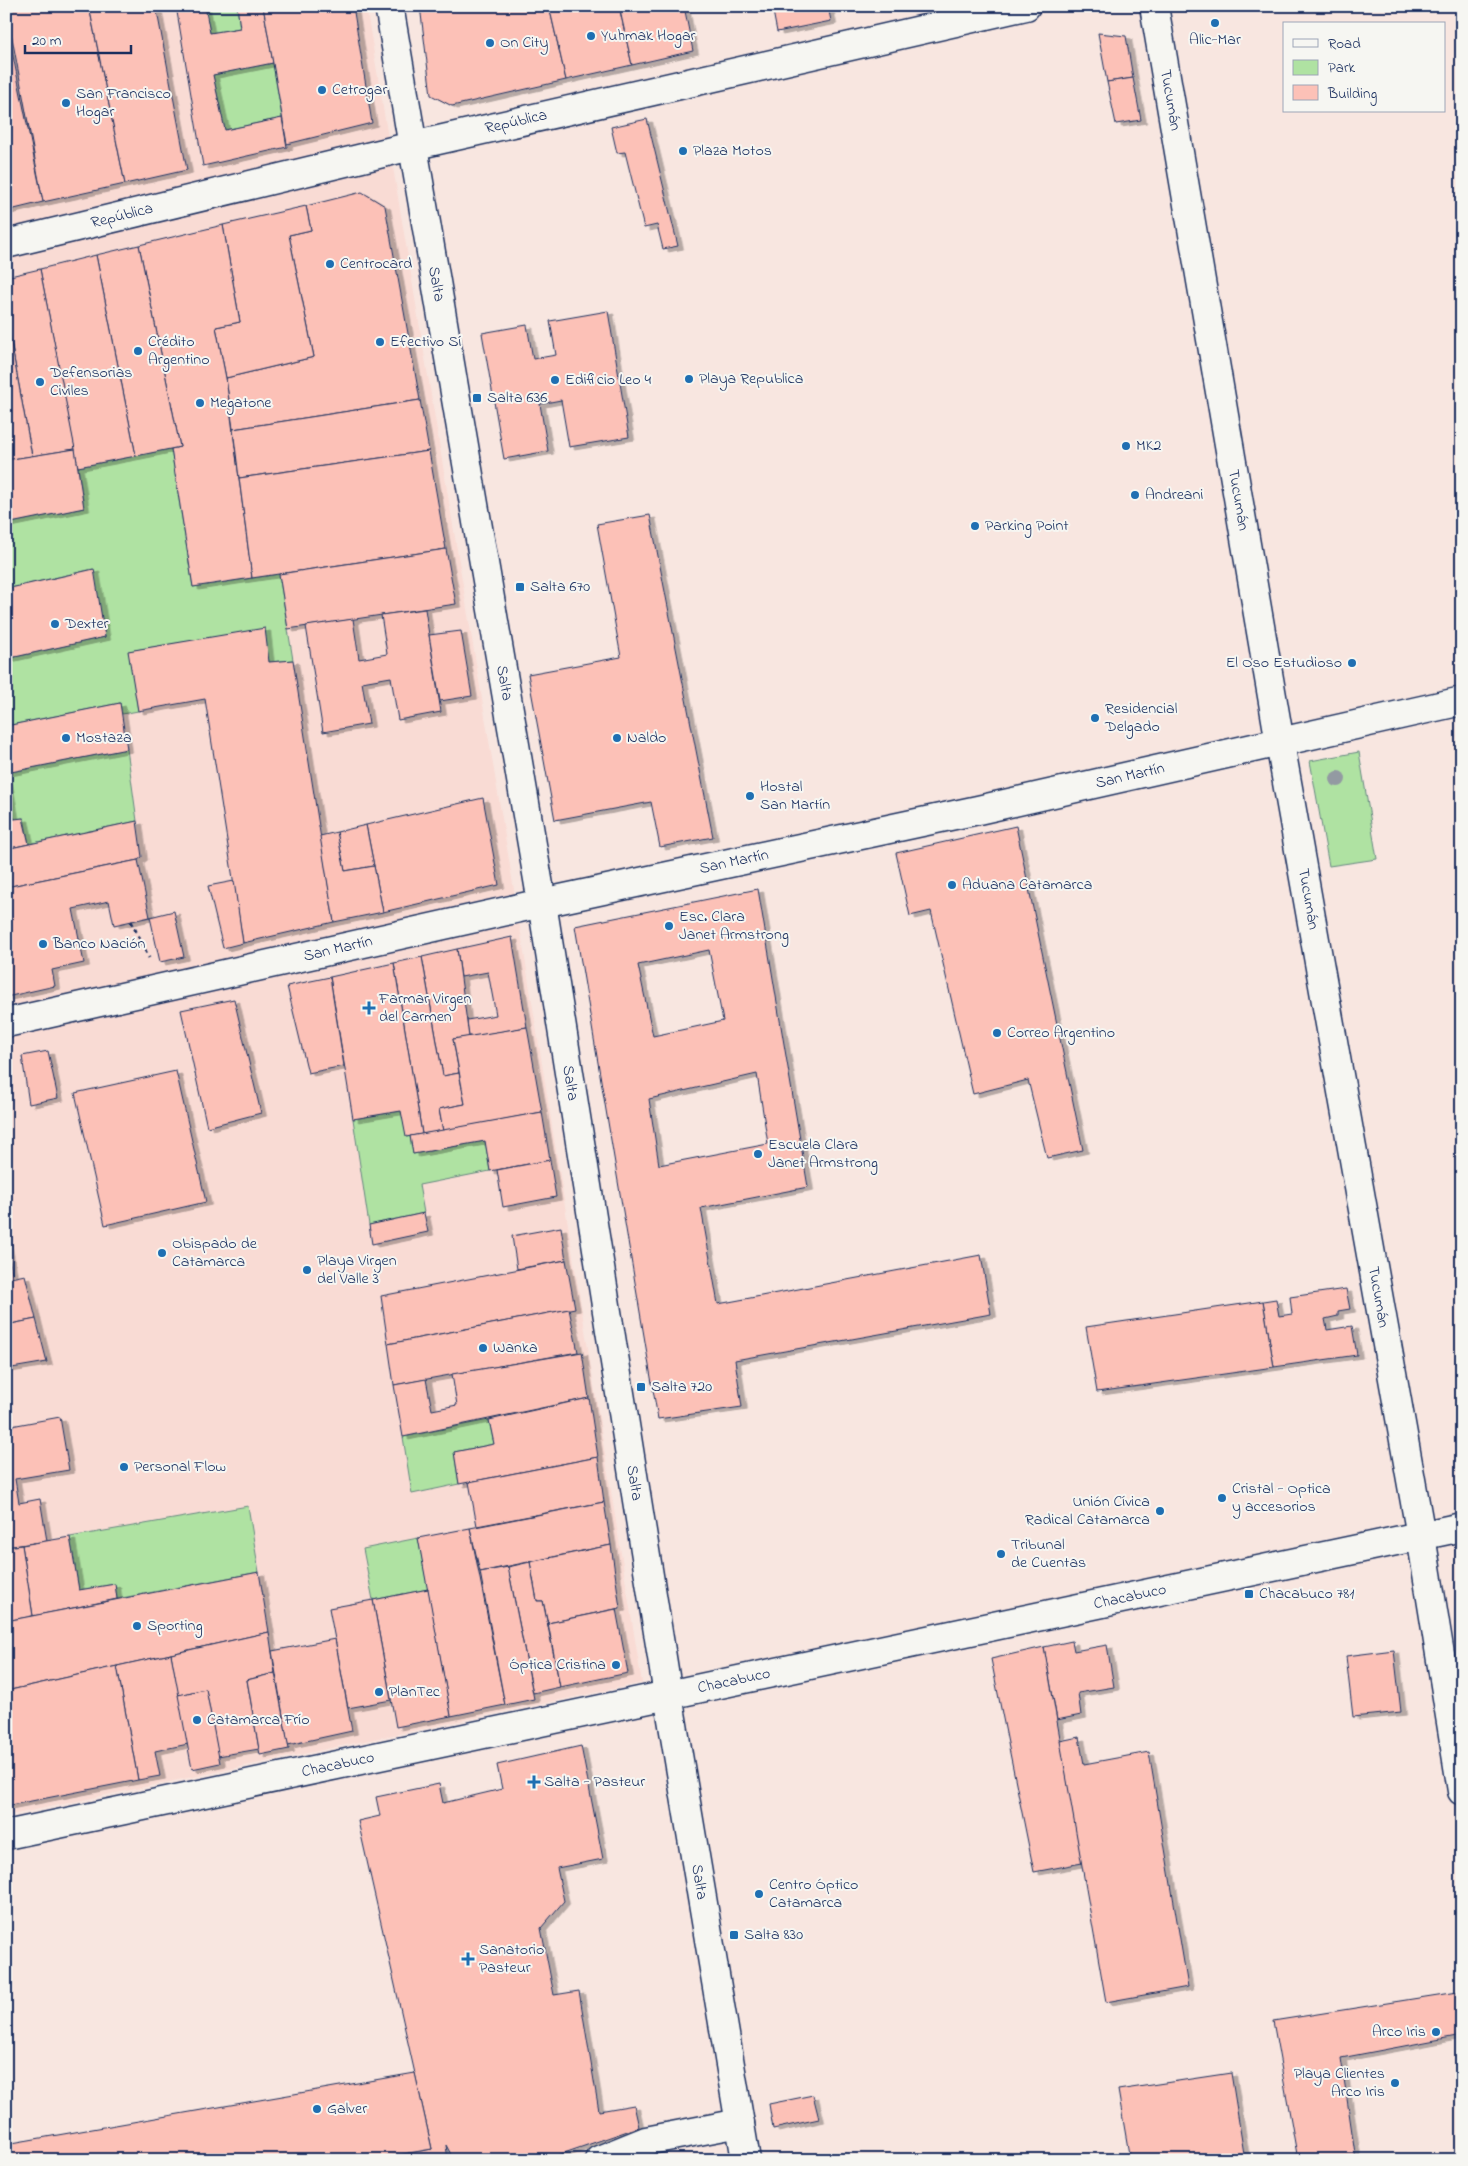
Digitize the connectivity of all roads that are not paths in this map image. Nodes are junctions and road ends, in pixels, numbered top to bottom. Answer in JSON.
{"nodes":[{"id":1,"x":389,"y":6,"type":"edge"},
{"id":2,"x":1026,"y":6,"type":"edge"},
{"id":3,"x":1154,"y":6,"type":"edge"},
{"id":4,"x":412,"y":146,"type":"junction"},
{"id":5,"x":6,"y":244,"type":"edge"},
{"id":6,"x":1462,"y":701,"type":"edge"},
{"id":7,"x":1280,"y":743,"type":"junction"},
{"id":8,"x":542,"y":903,"type":"junction"},
{"id":9,"x":6,"y":1023,"type":"edge"},
{"id":10,"x":1462,"y":1527,"type":"edge"},
{"id":11,"x":1421,"y":1536,"type":"junction"},
{"id":12,"x":668,"y":1695,"type":"junction"},
{"id":13,"x":1462,"y":1791,"type":"edge"},
{"id":14,"x":6,"y":1835,"type":"edge"},
{"id":15,"x":740,"y":2123,"type":"junction"},
{"id":16,"x":599,"y":2160,"type":"edge"},
{"id":17,"x":746,"y":2160,"type":"edge"}],
"edges":[{"from":1,"to":4,"type":"street","name":"Salta"},
{"from":2,"to":4,"type":"street","name":"República"},
{"from":3,"to":7,"type":"street","name":"Tucumán"},
{"from":4,"to":5,"type":"street","name":"República"},
{"from":4,"to":8,"type":"street","name":"Salta"},
{"from":6,"to":7,"type":"street","name":"San Martín"},
{"from":7,"to":8,"type":"street","name":"San Martín"},
{"from":7,"to":11,"type":"street","name":"Tucumán"},
{"from":8,"to":9,"type":"street","name":"San Martín"},
{"from":8,"to":12,"type":"street","name":"Salta"},
{"from":10,"to":11,"type":"street","name":"Chacabuco"},
{"from":11,"to":12,"type":"street","name":"Chacabuco"},
{"from":11,"to":13,"type":"street","name":"Tucumán"},
{"from":12,"to":14,"type":"street","name":"Chacabuco"},
{"from":12,"to":15,"type":"street","name":"Salta"},
{"from":15,"to":16,"type":"street"},
{"from":15,"to":17,"type":"street","name":"Salta"}]}
